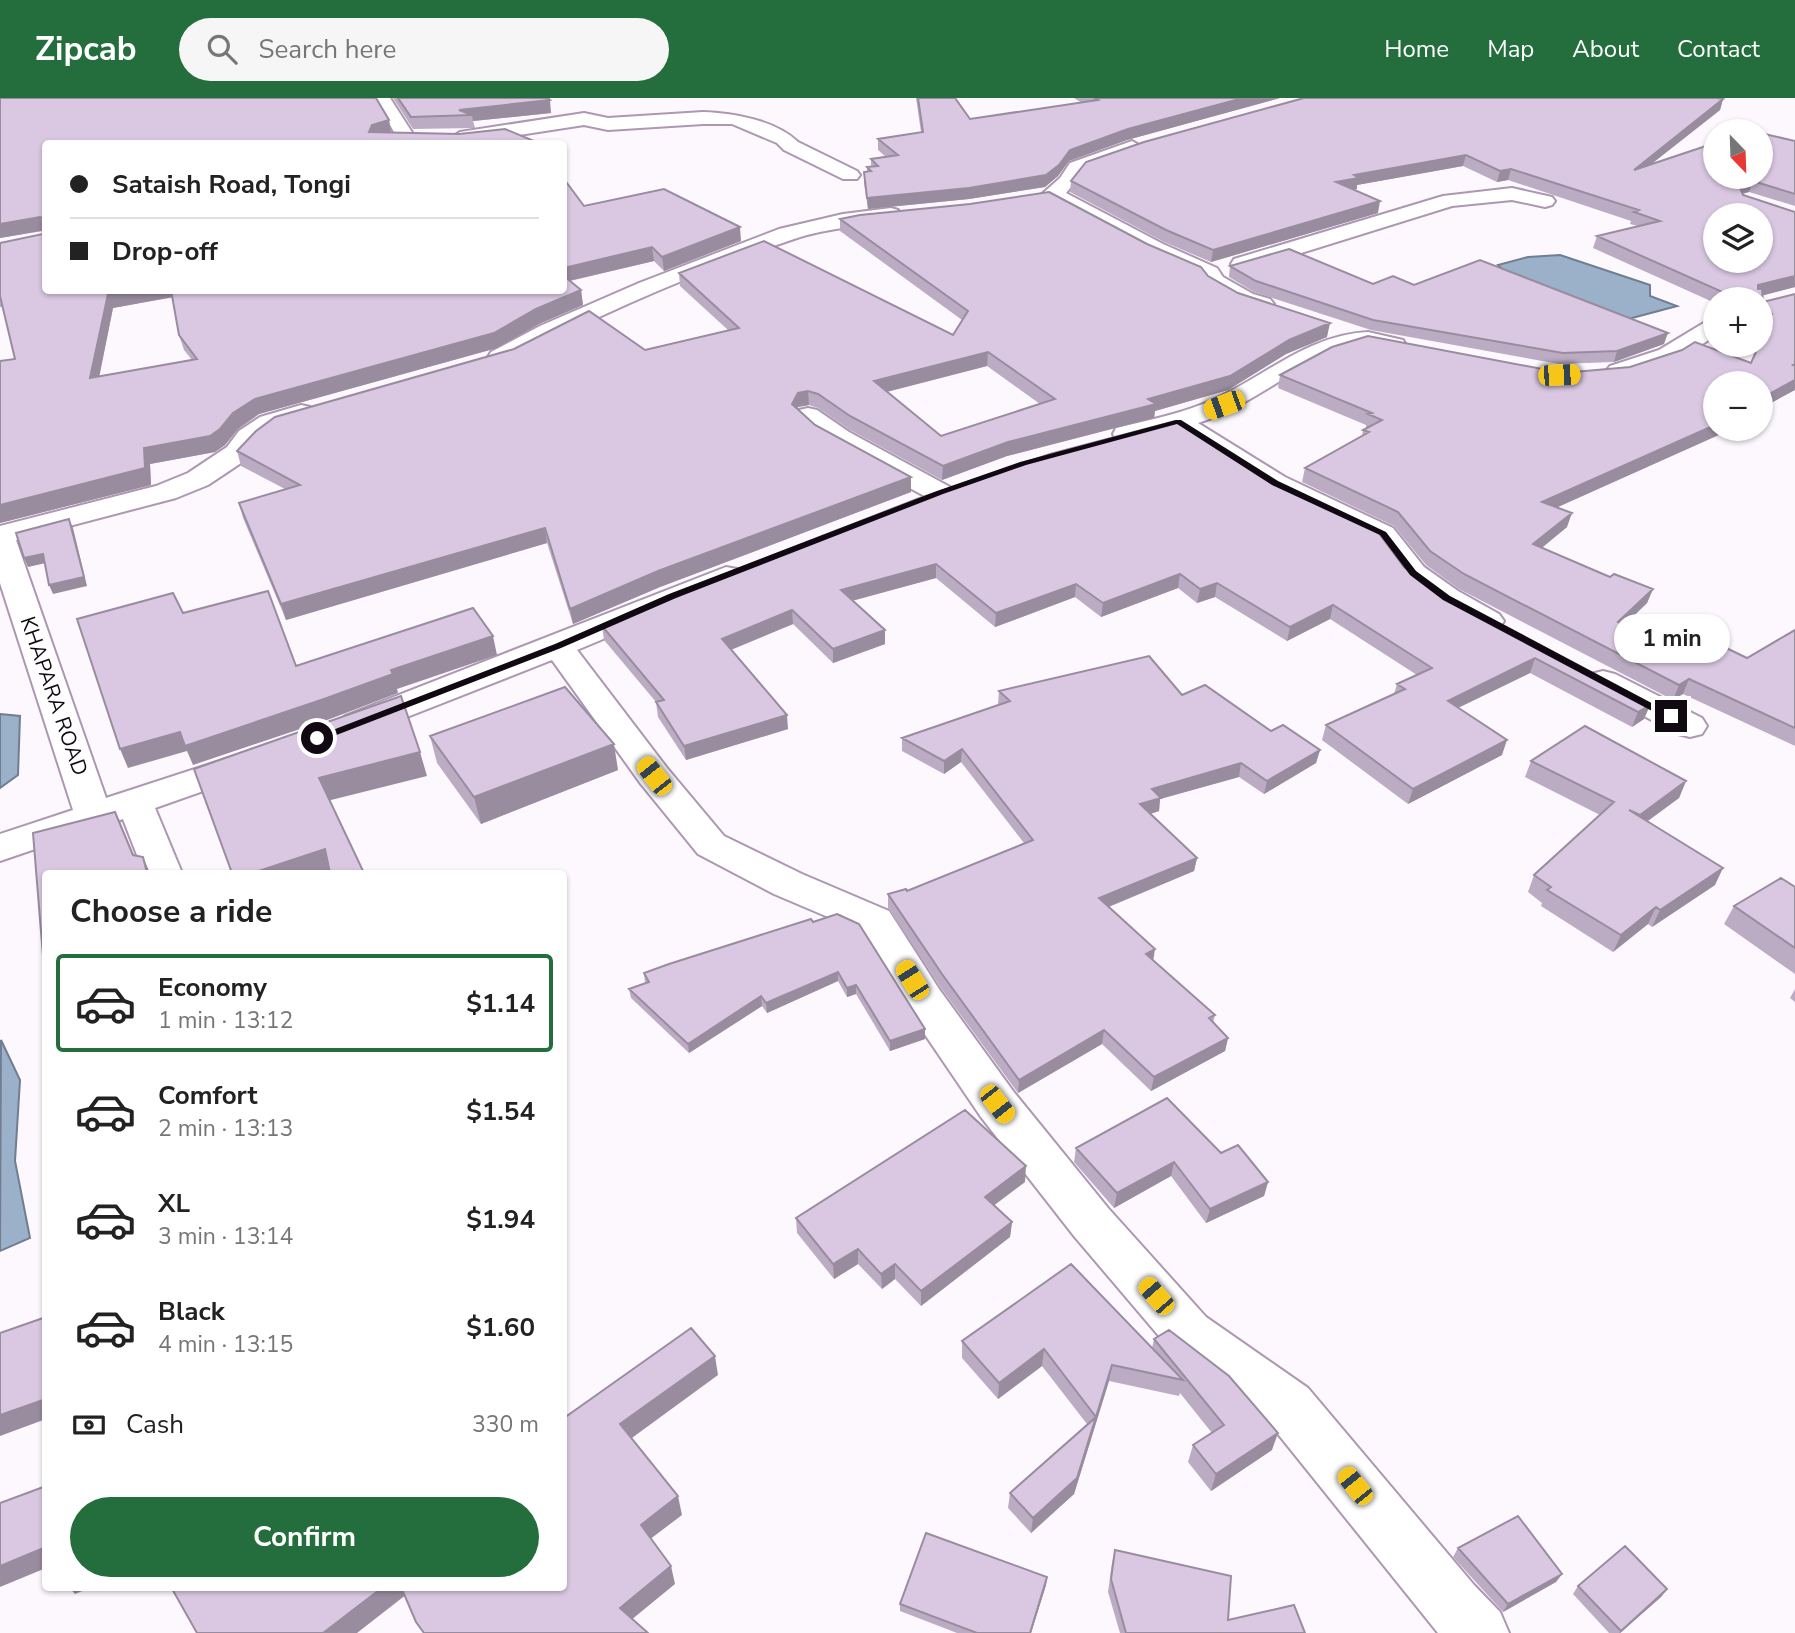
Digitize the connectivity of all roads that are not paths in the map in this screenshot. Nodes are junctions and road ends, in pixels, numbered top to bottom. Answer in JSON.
{"nodes":[{"id":1,"x":379,"y":98,"type":"edge"},
{"id":2,"x":406,"y":137,"type":"junction"},
{"id":3,"x":396,"y":140,"type":"edge"},
{"id":4,"x":1147,"y":142,"type":"edge"},
{"id":5,"x":850,"y":175,"type":"dead end"},
{"id":6,"x":1545,"y":201,"type":"dead end"},
{"id":7,"x":915,"y":212,"type":"edge"},
{"id":8,"x":1209,"y":273,"type":"junction"},
{"id":9,"x":1282,"y":310,"type":"edge"},
{"id":10,"x":1318,"y":322,"type":"edge"},
{"id":11,"x":1703,"y":333,"type":"edge"},
{"id":12,"x":1365,"y":339,"type":"junction"},
{"id":13,"x":1416,"y":349,"type":"edge"},
{"id":14,"x":474,"y":365,"type":"edge"},
{"id":15,"x":1593,"y":373,"type":"edge"},
{"id":16,"x":320,"y":407,"type":"edge"},
{"id":17,"x":808,"y":416,"type":"edge"},
{"id":18,"x":1178,"y":422,"type":"junction"},
{"id":19,"x":1102,"y":440,"type":"edge"},
{"id":20,"x":904,"y":506,"type":"edge"},
{"id":21,"x":0,"y":536,"type":"edge"},
{"id":22,"x":750,"y":566,"type":"edge"},
{"id":23,"x":1517,"y":636,"type":"edge"},
{"id":24,"x":558,"y":646,"type":"junction"},
{"id":25,"x":1577,"y":668,"type":"edge"},
{"id":26,"x":1690,"y":726,"type":"dead end"},
{"id":27,"x":330,"y":734,"type":"edge"},
{"id":28,"x":278,"y":752,"type":"edge"},
{"id":29,"x":134,"y":802,"type":"junction"},
{"id":30,"x":94,"y":816,"type":"junction"},
{"id":31,"x":0,"y":848,"type":"edge"},
{"id":32,"x":162,"y":870,"type":"edge"},
{"id":33,"x":1479,"y":1633,"type":"edge"}],
"edges":[{"from":1,"to":2,"type":"street"},
{"from":2,"to":3,"type":"street"},
{"from":2,"to":5,"type":"street"},
{"from":4,"to":8,"type":"street"},
{"from":6,"to":8,"type":"street"},
{"from":7,"to":14,"type":"street"},
{"from":8,"to":9,"type":"street"},
{"from":10,"to":12,"type":"street"},
{"from":11,"to":15,"type":"street"},
{"from":12,"to":13,"type":"street"},
{"from":12,"to":18,"type":"street"},
{"from":16,"to":21,"type":"street"},
{"from":17,"to":20,"type":"street"},
{"from":18,"to":19,"type":"street"},
{"from":18,"to":23,"type":"street"},
{"from":21,"to":30,"type":"street","name":"KHAPARA ROAD"},
{"from":22,"to":24,"type":"street"},
{"from":24,"to":27,"type":"street"},
{"from":24,"to":33,"type":"street"},
{"from":25,"to":26,"type":"street"},
{"from":28,"to":29,"type":"street"},
{"from":29,"to":30,"type":"street"},
{"from":29,"to":32,"type":"street"},
{"from":30,"to":31,"type":"street"}]}
